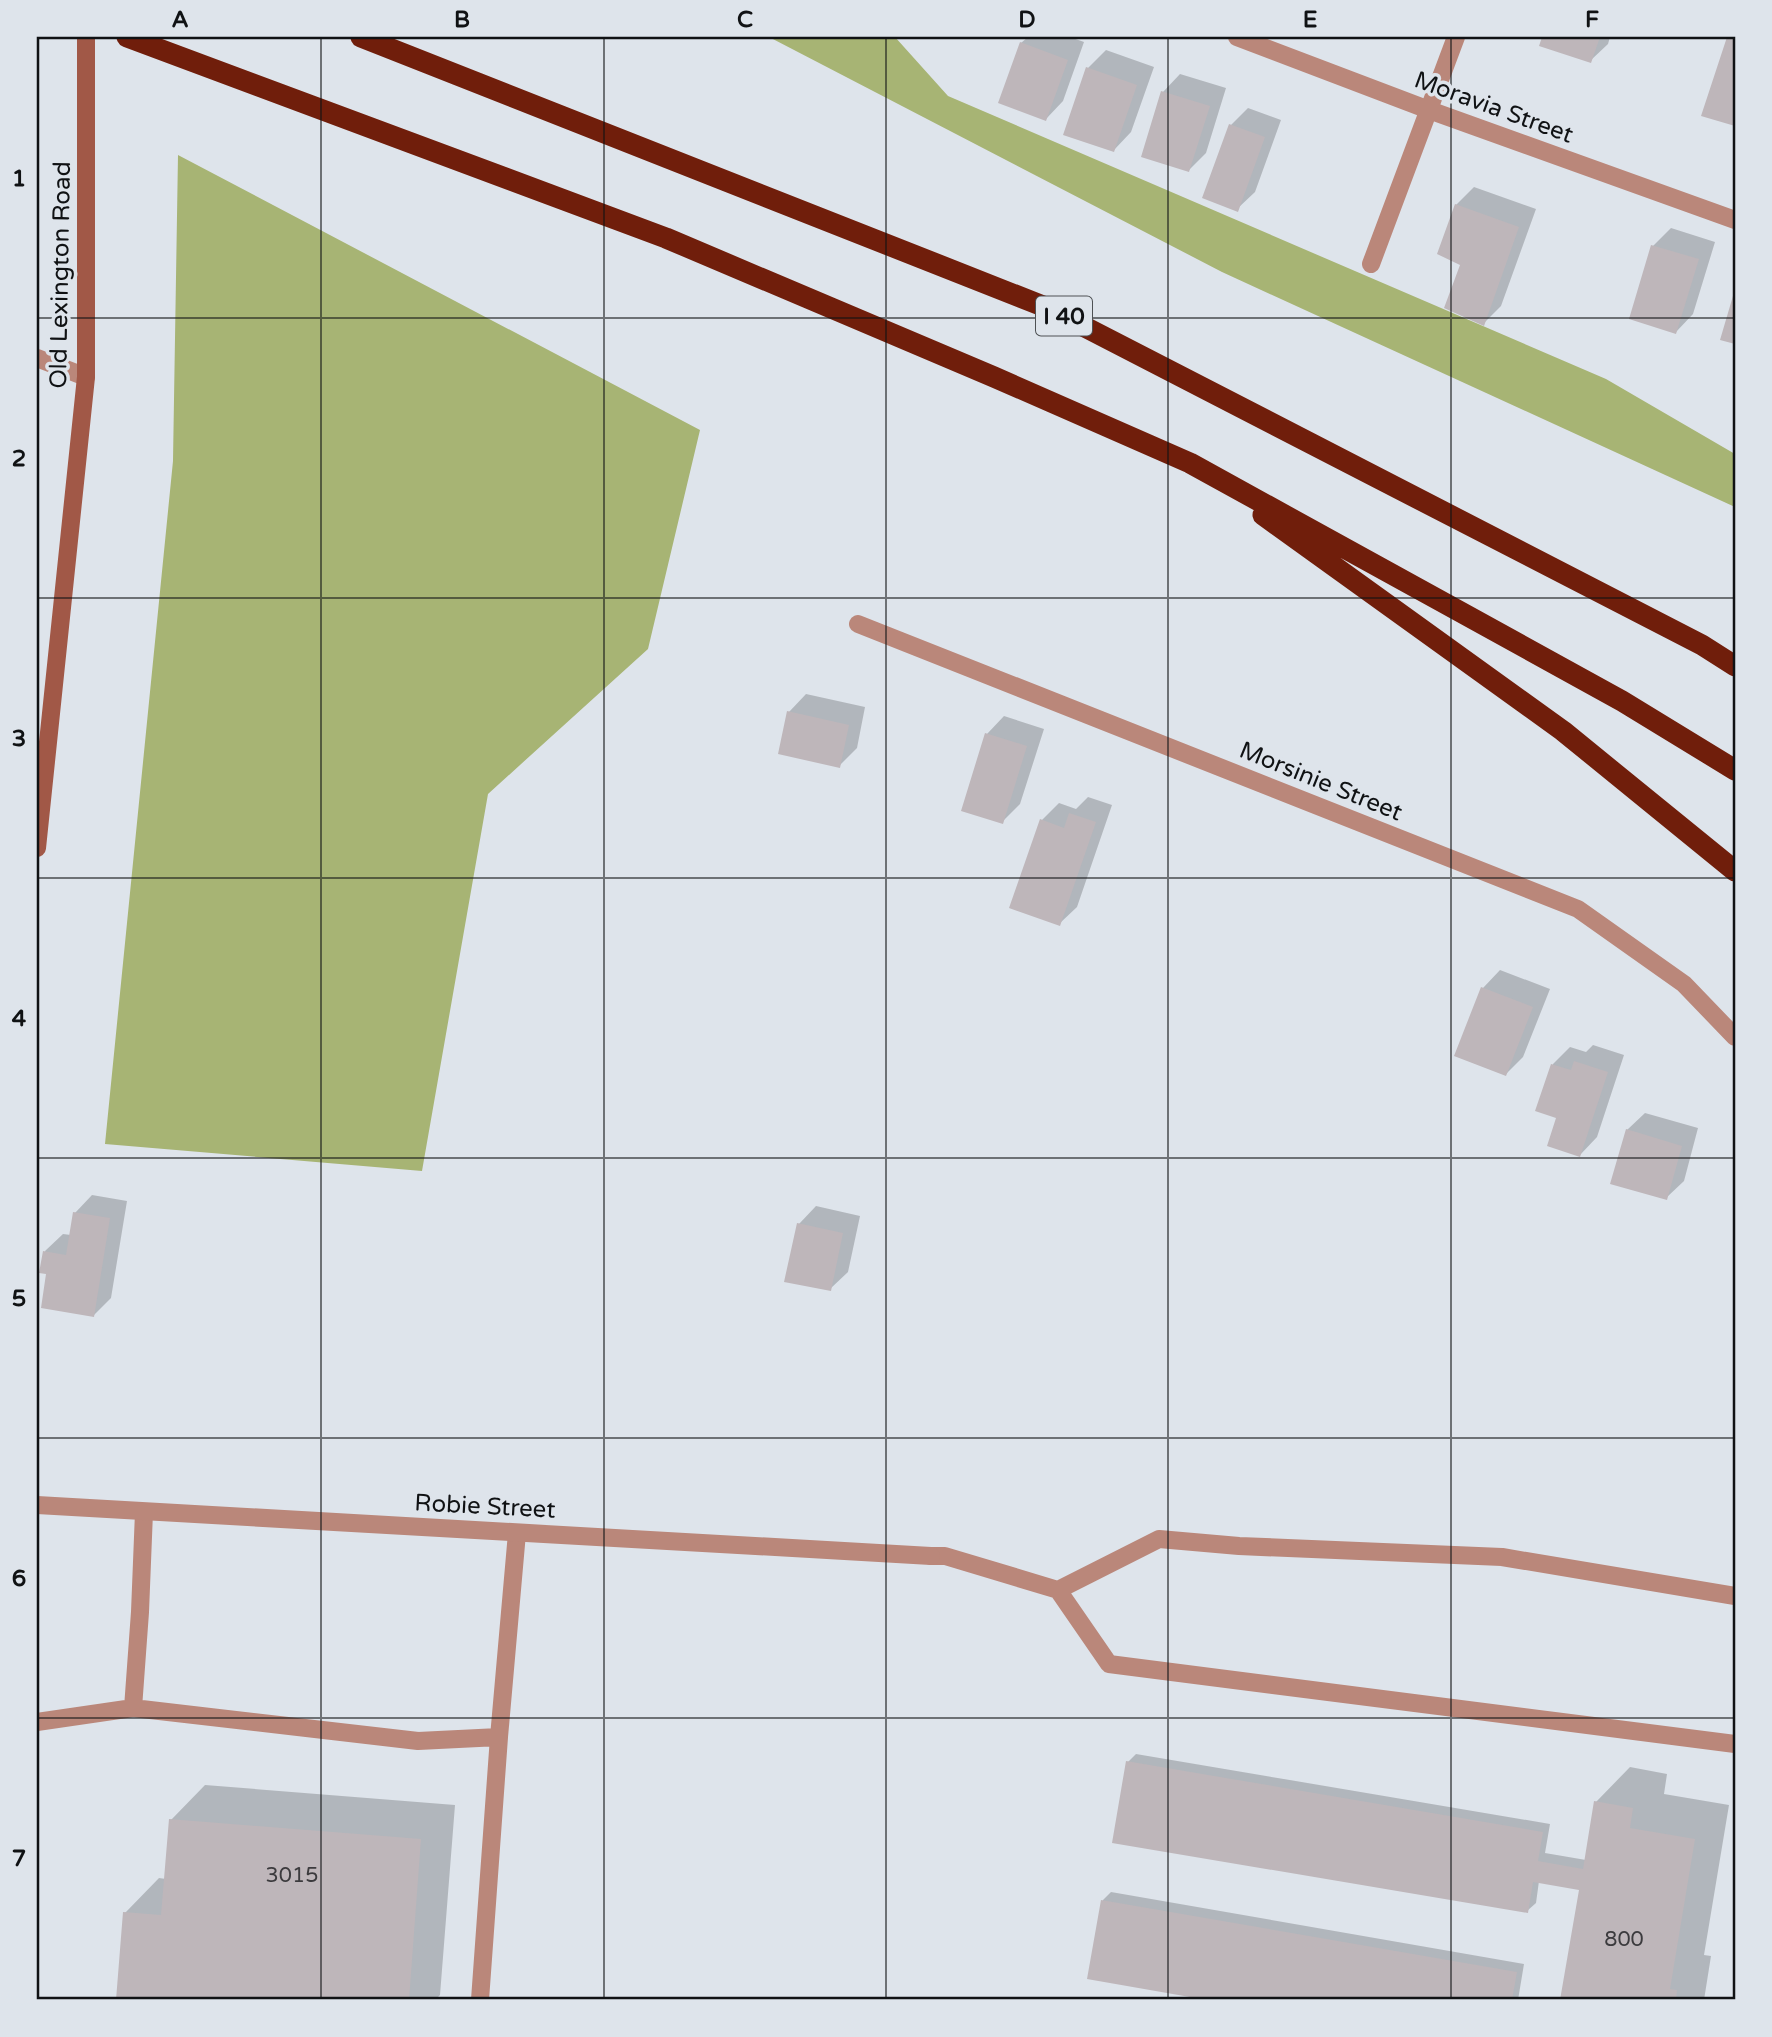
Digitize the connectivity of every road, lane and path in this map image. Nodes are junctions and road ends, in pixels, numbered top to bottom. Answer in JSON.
{"nodes":[{"id":1,"x":86,"y":37,"type":"edge"},
{"id":2,"x":127,"y":37,"type":"edge"},
{"id":3,"x":361,"y":37,"type":"edge"},
{"id":4,"x":1237,"y":37,"type":"edge"},
{"id":5,"x":1456,"y":37,"type":"edge"},
{"id":6,"x":1429,"y":110,"type":"junction"},
{"id":7,"x":1735,"y":220,"type":"edge"},
{"id":8,"x":1371,"y":264,"type":"dead end"},
{"id":9,"x":37,"y":358,"type":"edge"},
{"id":10,"x":86,"y":377,"type":"junction"},
{"id":11,"x":1190,"y":463,"type":"junction"},
{"id":12,"x":858,"y":624,"type":"dead end"},
{"id":13,"x":1735,"y":666,"type":"edge"},
{"id":14,"x":1735,"y":770,"type":"edge"},
{"id":15,"x":37,"y":848,"type":"edge"},
{"id":16,"x":1735,"y":871,"type":"edge"},
{"id":17,"x":1735,"y":1037,"type":"edge"},
{"id":18,"x":37,"y":1505,"type":"edge"},
{"id":19,"x":144,"y":1511,"type":"junction"},
{"id":20,"x":516,"y":1533,"type":"junction"},
{"id":21,"x":1058,"y":1590,"type":"junction"},
{"id":22,"x":1735,"y":1596,"type":"edge"},
{"id":23,"x":133,"y":1708,"type":"junction"},
{"id":24,"x":37,"y":1722,"type":"edge"},
{"id":25,"x":499,"y":1737,"type":"junction"},
{"id":26,"x":1735,"y":1744,"type":"edge"},
{"id":27,"x":480,"y":2000,"type":"edge"}],
"edges":[{"from":1,"to":10,"type":"main road","name":"Old Lexington Road"},
{"from":2,"to":11,"type":"highway"},
{"from":3,"to":13,"type":"highway","number":"I 40"},
{"from":4,"to":6,"type":"street","name":"Moravia Street"},
{"from":5,"to":6,"type":"street"},
{"from":6,"to":7,"type":"street","name":"Moravia Street"},
{"from":6,"to":8,"type":"street"},
{"from":9,"to":10,"type":"street"},
{"from":10,"to":15,"type":"main road","name":"Old Lexington Road"},
{"from":11,"to":14,"type":"highway"},
{"from":11,"to":16,"type":"highway"},
{"from":12,"to":17,"type":"street","name":"Morsinie Street"},
{"from":18,"to":19,"type":"street","name":"Robie Street"},
{"from":19,"to":20,"type":"street","name":"Robie Street"},
{"from":19,"to":23,"type":"street"},
{"from":20,"to":21,"type":"street","name":"Robie Street"},
{"from":20,"to":25,"type":"street"},
{"from":21,"to":22,"type":"street"},
{"from":21,"to":26,"type":"street"},
{"from":23,"to":24,"type":"street"},
{"from":23,"to":25,"type":"street"},
{"from":25,"to":27,"type":"street"}]}
